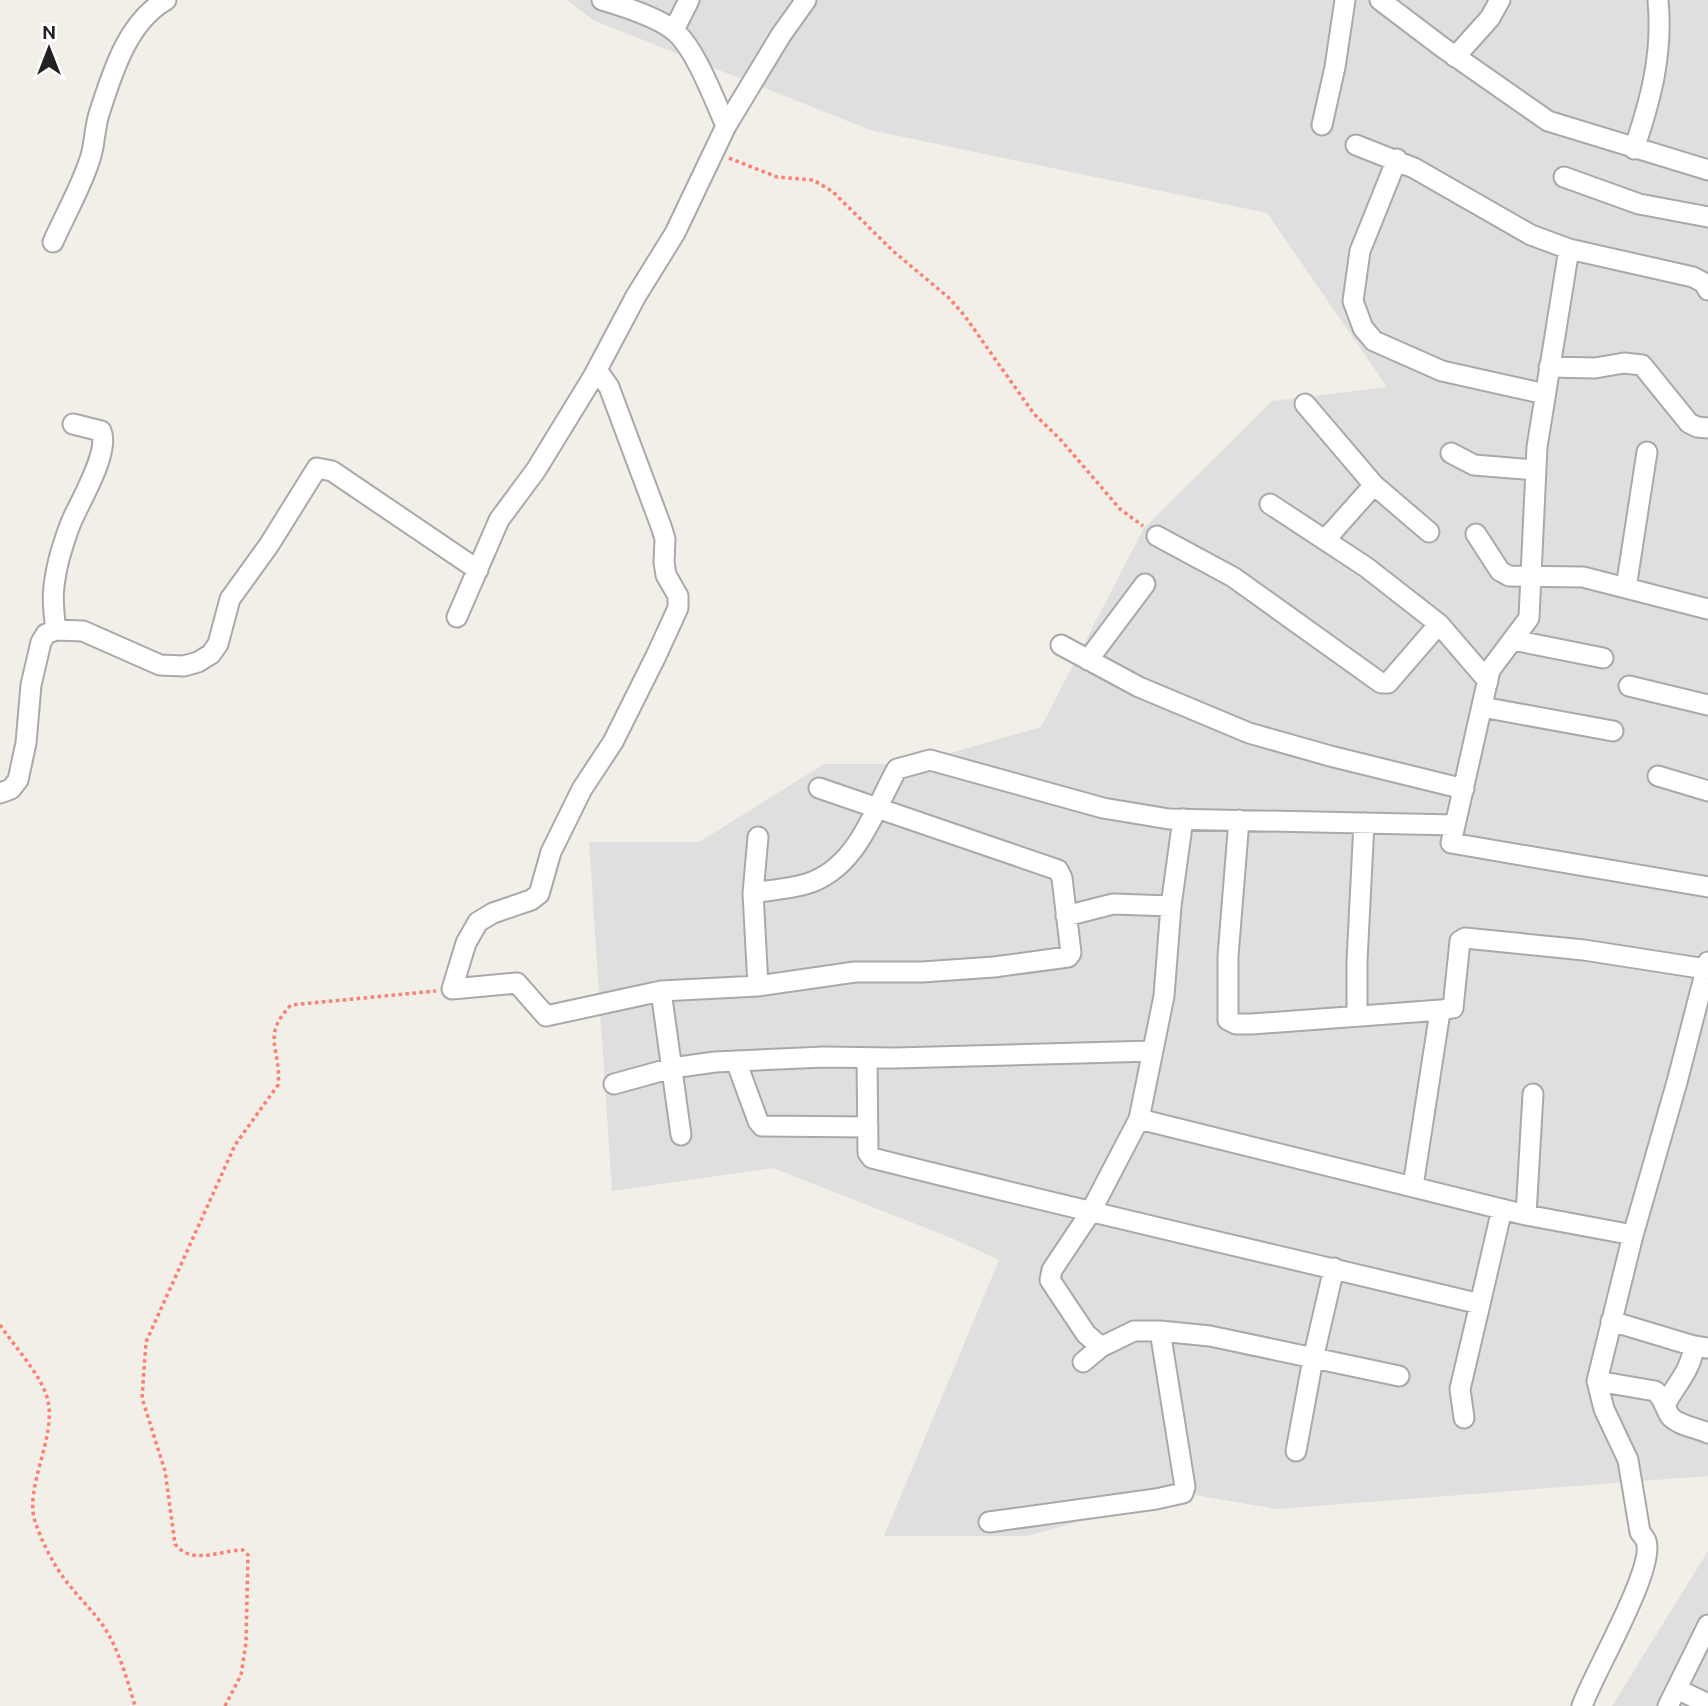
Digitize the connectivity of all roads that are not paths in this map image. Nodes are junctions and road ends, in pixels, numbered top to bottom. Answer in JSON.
{"nodes":[{"id":1,"x":166,"y":0,"type":"edge"},
{"id":2,"x":602,"y":0,"type":"edge"},
{"id":3,"x":689,"y":0,"type":"edge"},
{"id":4,"x":806,"y":0,"type":"edge"},
{"id":5,"x":1345,"y":0,"type":"edge"},
{"id":6,"x":1380,"y":0,"type":"edge"},
{"id":7,"x":1500,"y":0,"type":"edge"},
{"id":8,"x":1658,"y":0,"type":"edge"},
{"id":9,"x":674,"y":30,"type":"junction"},
{"id":10,"x":1455,"y":57,"type":"junction"},
{"id":11,"x":726,"y":125,"type":"junction"},
{"id":12,"x":1322,"y":125,"type":"dead end"},
{"id":13,"x":1356,"y":145,"type":"dead end"},
{"id":14,"x":1634,"y":149,"type":"junction"},
{"id":15,"x":1397,"y":159,"type":"junction"},
{"id":16,"x":1708,"y":170,"type":"edge"},
{"id":17,"x":1564,"y":177,"type":"dead end"},
{"id":18,"x":1708,"y":217,"type":"edge"},
{"id":19,"x":53,"y":242,"type":"dead end"},
{"id":20,"x":1569,"y":249,"type":"junction"},
{"id":21,"x":1708,"y":290,"type":"edge"},
{"id":22,"x":1549,"y":367,"type":"junction"},
{"id":23,"x":597,"y":370,"type":"junction"},
{"id":24,"x":1545,"y":394,"type":"junction"},
{"id":25,"x":1305,"y":404,"type":"dead end"},
{"id":26,"x":73,"y":424,"type":"dead end"},
{"id":27,"x":1708,"y":428,"type":"edge"},
{"id":28,"x":1647,"y":452,"type":"dead end"},
{"id":29,"x":1451,"y":453,"type":"dead end"},
{"id":30,"x":1536,"y":470,"type":"junction"},
{"id":31,"x":1374,"y":485,"type":"junction"},
{"id":32,"x":1270,"y":504,"type":"dead end"},
{"id":33,"x":1429,"y":532,"type":"dead end"},
{"id":34,"x":1476,"y":534,"type":"dead end"},
{"id":35,"x":1157,"y":536,"type":"road end"},
{"id":36,"x":1325,"y":540,"type":"junction"},
{"id":37,"x":478,"y":570,"type":"junction"},
{"id":38,"x":1531,"y":575,"type":"junction"},
{"id":39,"x":1145,"y":584,"type":"dead end"},
{"id":40,"x":1626,"y":588,"type":"junction"},
{"id":41,"x":1708,"y":609,"type":"edge"},
{"id":42,"x":457,"y":617,"type":"dead end"},
{"id":43,"x":1439,"y":624,"type":"junction"},
{"id":44,"x":56,"y":630,"type":"junction"},
{"id":45,"x":1513,"y":640,"type":"junction"},
{"id":46,"x":1061,"y":645,"type":"dead end"},
{"id":47,"x":1603,"y":658,"type":"dead end"},
{"id":48,"x":1088,"y":660,"type":"junction"},
{"id":49,"x":1488,"y":681,"type":"junction"},
{"id":50,"x":1629,"y":686,"type":"dead end"},
{"id":51,"x":1708,"y":705,"type":"edge"},
{"id":52,"x":1482,"y":707,"type":"junction"},
{"id":53,"x":1613,"y":732,"type":"dead end"},
{"id":54,"x":1658,"y":776,"type":"dead end"},
{"id":55,"x":819,"y":788,"type":"dead end"},
{"id":56,"x":1464,"y":789,"type":"junction"},
{"id":57,"x":1708,"y":791,"type":"edge"},
{"id":58,"x":0,"y":793,"type":"edge"},
{"id":59,"x":876,"y":807,"type":"junction"},
{"id":60,"x":1183,"y":819,"type":"junction"},
{"id":61,"x":1239,"y":820,"type":"junction"},
{"id":62,"x":1364,"y":823,"type":"junction"},
{"id":63,"x":1455,"y":825,"type":"junction"},
{"id":64,"x":758,"y":837,"type":"dead end"},
{"id":65,"x":1708,"y":887,"type":"edge"},
{"id":66,"x":753,"y":893,"type":"junction"},
{"id":67,"x":1171,"y":906,"type":"junction"},
{"id":68,"x":1066,"y":916,"type":"junction"},
{"id":69,"x":1707,"y":966,"type":"edge"},
{"id":70,"x":758,"y":986,"type":"junction"},
{"id":71,"x":661,"y":991,"type":"junction"},
{"id":72,"x":1441,"y":1010,"type":"junction"},
{"id":73,"x":1357,"y":1015,"type":"junction"},
{"id":74,"x":1153,"y":1051,"type":"junction"},
{"id":75,"x":867,"y":1058,"type":"junction"},
{"id":76,"x":736,"y":1061,"type":"junction"},
{"id":77,"x":672,"y":1068,"type":"junction"},
{"id":78,"x":614,"y":1084,"type":"dead end"},
{"id":79,"x":1533,"y":1094,"type":"dead end"},
{"id":80,"x":1139,"y":1119,"type":"junction"},
{"id":81,"x":868,"y":1127,"type":"junction"},
{"id":82,"x":681,"y":1135,"type":"dead end"},
{"id":83,"x":1413,"y":1186,"type":"junction"},
{"id":84,"x":1502,"y":1209,"type":"junction"},
{"id":85,"x":1090,"y":1213,"type":"junction"},
{"id":86,"x":1526,"y":1215,"type":"junction"},
{"id":87,"x":1633,"y":1235,"type":"junction"},
{"id":88,"x":1334,"y":1268,"type":"junction"},
{"id":89,"x":1480,"y":1304,"type":"junction"},
{"id":90,"x":1611,"y":1321,"type":"junction"},
{"id":91,"x":1160,"y":1331,"type":"junction"},
{"id":92,"x":1101,"y":1347,"type":"junction"},
{"id":93,"x":1701,"y":1347,"type":"edge"},
{"id":94,"x":1313,"y":1359,"type":"junction"},
{"id":95,"x":1083,"y":1362,"type":"dead end"},
{"id":96,"x":1399,"y":1376,"type":"dead end"},
{"id":97,"x":1597,"y":1381,"type":"junction"},
{"id":98,"x":1665,"y":1405,"type":"junction"},
{"id":99,"x":1464,"y":1418,"type":"dead end"},
{"id":100,"x":1708,"y":1433,"type":"edge"},
{"id":101,"x":1296,"y":1451,"type":"dead end"},
{"id":102,"x":989,"y":1522,"type":"dead end"},
{"id":103,"x":1708,"y":1625,"type":"edge"},
{"id":104,"x":1672,"y":1697,"type":"edge"},
{"id":105,"x":1706,"y":1705,"type":"edge"},
{"id":106,"x":1582,"y":1706,"type":"edge"}],
"edges":[{"from":1,"to":19,"type":"street"},
{"from":2,"to":9,"type":"street"},
{"from":3,"to":9,"type":"street"},
{"from":4,"to":11,"type":"street"},
{"from":5,"to":12,"type":"street"},
{"from":6,"to":10,"type":"street"},
{"from":7,"to":10,"type":"street"},
{"from":8,"to":14,"type":"street"},
{"from":9,"to":11,"type":"street"},
{"from":10,"to":14,"type":"street"},
{"from":11,"to":23,"type":"street"},
{"from":13,"to":15,"type":"street"},
{"from":14,"to":16,"type":"street"},
{"from":15,"to":20,"type":"street"},
{"from":15,"to":24,"type":"street"},
{"from":17,"to":18,"type":"street"},
{"from":20,"to":21,"type":"street"},
{"from":20,"to":22,"type":"street"},
{"from":22,"to":24,"type":"street"},
{"from":22,"to":27,"type":"street"},
{"from":23,"to":37,"type":"street"},
{"from":23,"to":71,"type":"street"},
{"from":24,"to":30,"type":"street"},
{"from":25,"to":31,"type":"street"},
{"from":26,"to":44,"type":"street"},
{"from":28,"to":40,"type":"street"},
{"from":29,"to":30,"type":"street"},
{"from":30,"to":38,"type":"street"},
{"from":31,"to":33,"type":"street"},
{"from":31,"to":36,"type":"street"},
{"from":32,"to":36,"type":"street"},
{"from":34,"to":38,"type":"street"},
{"from":35,"to":43,"type":"street"},
{"from":36,"to":43,"type":"street"},
{"from":37,"to":42,"type":"street"},
{"from":37,"to":44,"type":"street"},
{"from":38,"to":40,"type":"street"},
{"from":38,"to":45,"type":"street"},
{"from":39,"to":48,"type":"street"},
{"from":40,"to":41,"type":"street"},
{"from":43,"to":49,"type":"street"},
{"from":44,"to":58,"type":"street"},
{"from":45,"to":47,"type":"street"},
{"from":45,"to":49,"type":"street"},
{"from":46,"to":48,"type":"street"},
{"from":48,"to":56,"type":"street"},
{"from":49,"to":52,"type":"street"},
{"from":50,"to":51,"type":"street"},
{"from":52,"to":53,"type":"street"},
{"from":52,"to":56,"type":"street"},
{"from":54,"to":57,"type":"street"},
{"from":55,"to":59,"type":"street"},
{"from":56,"to":63,"type":"street"},
{"from":59,"to":60,"type":"street"},
{"from":59,"to":66,"type":"street"},
{"from":59,"to":68,"type":"street"},
{"from":60,"to":61,"type":"street"},
{"from":60,"to":67,"type":"street"},
{"from":61,"to":62,"type":"street"},
{"from":61,"to":73,"type":"street"},
{"from":62,"to":63,"type":"street"},
{"from":62,"to":73,"type":"street"},
{"from":63,"to":65,"type":"street"},
{"from":64,"to":66,"type":"street"},
{"from":66,"to":70,"type":"street"},
{"from":67,"to":68,"type":"street"},
{"from":67,"to":74,"type":"street"},
{"from":68,"to":70,"type":"street"},
{"from":69,"to":72,"type":"street"},
{"from":69,"to":87,"type":"street"},
{"from":70,"to":71,"type":"street"},
{"from":71,"to":77,"type":"street"},
{"from":72,"to":73,"type":"street"},
{"from":72,"to":83,"type":"street"},
{"from":74,"to":75,"type":"street"},
{"from":74,"to":80,"type":"street"},
{"from":75,"to":76,"type":"street"},
{"from":75,"to":81,"type":"street"},
{"from":76,"to":77,"type":"street"},
{"from":76,"to":81,"type":"street"},
{"from":77,"to":78,"type":"street"},
{"from":77,"to":82,"type":"street"},
{"from":79,"to":86,"type":"street"},
{"from":80,"to":83,"type":"street"},
{"from":80,"to":85,"type":"street"},
{"from":81,"to":85,"type":"street"},
{"from":83,"to":84,"type":"street"},
{"from":84,"to":86,"type":"street"},
{"from":84,"to":89,"type":"street"},
{"from":85,"to":88,"type":"street"},
{"from":85,"to":92,"type":"street"},
{"from":86,"to":87,"type":"street"},
{"from":87,"to":90,"type":"street"},
{"from":88,"to":89,"type":"street"},
{"from":88,"to":94,"type":"street"},
{"from":89,"to":99,"type":"street"},
{"from":90,"to":93,"type":"street"},
{"from":90,"to":97,"type":"street"},
{"from":91,"to":92,"type":"street"},
{"from":91,"to":94,"type":"street"},
{"from":91,"to":102,"type":"street"},
{"from":92,"to":95,"type":"street"},
{"from":93,"to":98,"type":"street"},
{"from":94,"to":96,"type":"street"},
{"from":94,"to":101,"type":"street"},
{"from":97,"to":98,"type":"street"},
{"from":97,"to":106,"type":"street"},
{"from":98,"to":100,"type":"street"},
{"from":103,"to":104,"type":"street"},
{"from":104,"to":105,"type":"street"}]}
